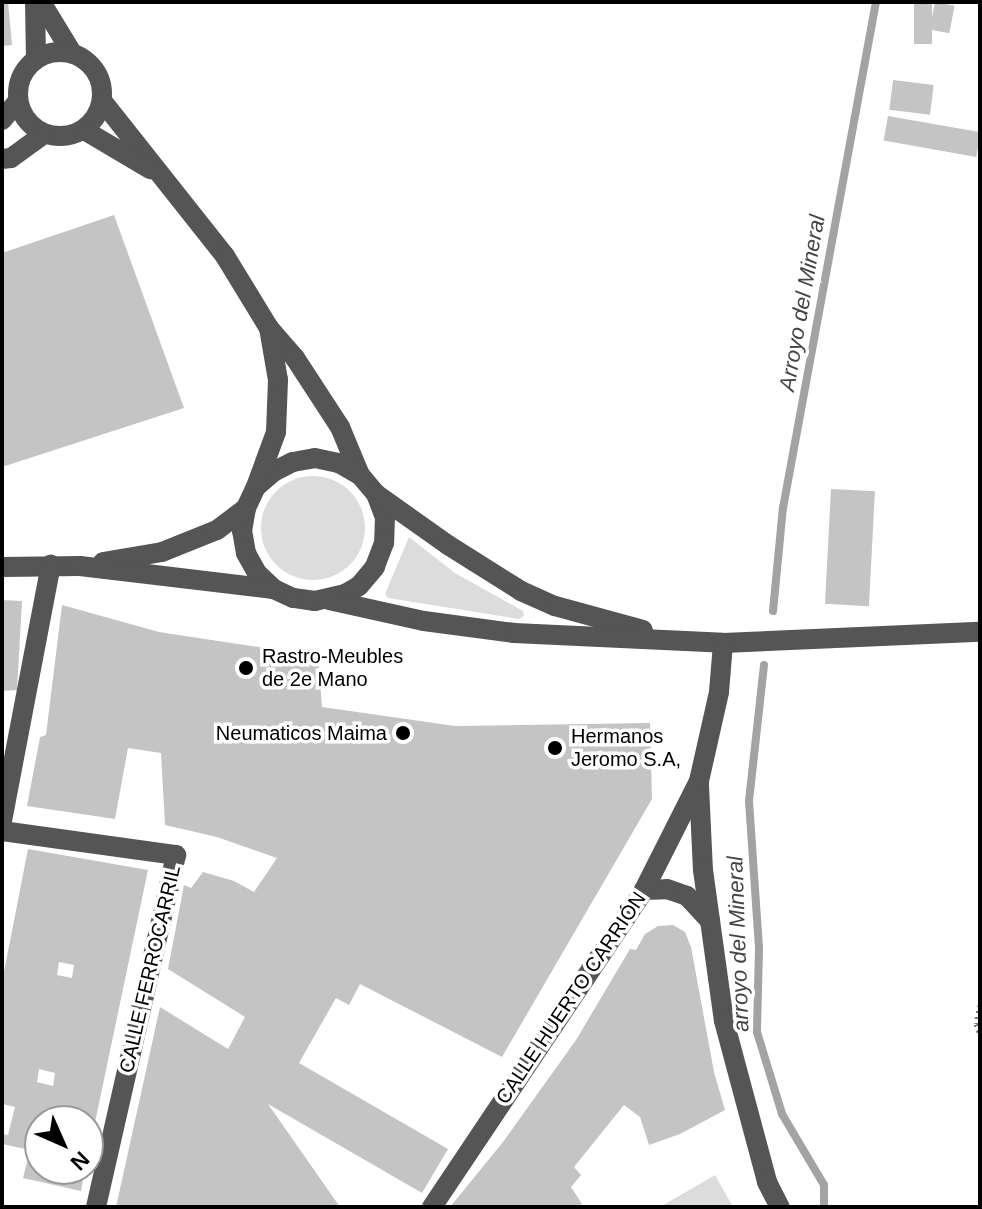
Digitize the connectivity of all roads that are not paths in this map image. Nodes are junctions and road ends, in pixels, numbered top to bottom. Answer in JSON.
{"nodes":[{"id":1,"x":38,"y":2,"type":"edge"},
{"id":2,"x":72,"y":53,"type":"junction"},
{"id":3,"x":31,"y":64,"type":"junction"},
{"id":4,"x":2,"y":73,"type":"edge"},
{"id":5,"x":18,"y":101,"type":"junction"},
{"id":6,"x":103,"y":102,"type":"junction"},
{"id":7,"x":2,"y":120,"type":"edge"},
{"id":8,"x":84,"y":130,"type":"junction"},
{"id":9,"x":44,"y":134,"type":"junction"},
{"id":10,"x":2,"y":159,"type":"edge"},
{"id":11,"x":164,"y":177,"type":"junction"},
{"id":12,"x":269,"y":328,"type":"junction"},
{"id":13,"x":360,"y":475,"type":"junction"},
{"id":14,"x":256,"y":487,"type":"junction"},
{"id":15,"x":376,"y":494,"type":"junction"},
{"id":16,"x":246,"y":508,"type":"junction"},
{"id":17,"x":51,"y":565,"type":"junction"},
{"id":18,"x":80,"y":566,"type":"junction"},
{"id":19,"x":2,"y":567,"type":"edge"},
{"id":20,"x":274,"y":589,"type":"junction"},
{"id":21,"x":329,"y":600,"type":"junction"},
{"id":22,"x":980,"y":632,"type":"edge"},
{"id":23,"x":677,"y":640,"type":"junction"},
{"id":24,"x":723,"y":643,"type":"junction"},
{"id":25,"x":699,"y":781,"type":"junction"},
{"id":26,"x":2,"y":821,"type":"edge"},
{"id":27,"x":2,"y":831,"type":"edge"},
{"id":28,"x":644,"y":890,"type":"junction"},
{"id":29,"x":710,"y":921,"type":"junction"},
{"id":30,"x":96,"y":1207,"type":"edge"},
{"id":31,"x":432,"y":1207,"type":"edge"},
{"id":32,"x":780,"y":1207,"type":"edge"}],
"edges":[{"from":1,"to":2,"type":"street"},
{"from":1,"to":3,"type":"street"},
{"from":2,"to":3,"type":"street"},
{"from":2,"to":6,"type":"street"},
{"from":3,"to":4,"type":"street"},
{"from":3,"to":5,"type":"street"},
{"from":5,"to":7,"type":"street"},
{"from":5,"to":9,"type":"street"},
{"from":6,"to":8,"type":"street"},
{"from":6,"to":11,"type":"street"},
{"from":8,"to":9,"type":"street"},
{"from":8,"to":11,"type":"street"},
{"from":9,"to":10,"type":"street"},
{"from":11,"to":12,"type":"street"},
{"from":12,"to":13,"type":"street"},
{"from":12,"to":14,"type":"street"},
{"from":13,"to":14,"type":"street"},
{"from":13,"to":15,"type":"street"},
{"from":14,"to":16,"type":"street"},
{"from":15,"to":21,"type":"street"},
{"from":15,"to":23,"type":"street"},
{"from":16,"to":18,"type":"street"},
{"from":16,"to":20,"type":"street"},
{"from":17,"to":18,"type":"street"},
{"from":17,"to":19,"type":"street"},
{"from":17,"to":26,"type":"street"},
{"from":18,"to":20,"type":"street"},
{"from":20,"to":21,"type":"street"},
{"from":21,"to":23,"type":"street"},
{"from":22,"to":24,"type":"street"},
{"from":23,"to":24,"type":"street"},
{"from":24,"to":25,"type":"street"},
{"from":25,"to":28,"type":"street","name":"CALLE HUERTO CARRIÓN"},
{"from":25,"to":29,"type":"street"},
{"from":27,"to":30,"type":"street","name":"CALLE FERROCARRIL"},
{"from":28,"to":29,"type":"street"},
{"from":28,"to":31,"type":"street","name":"CALLE HUERTO CARRIÓN"},
{"from":29,"to":32,"type":"street"}]}
